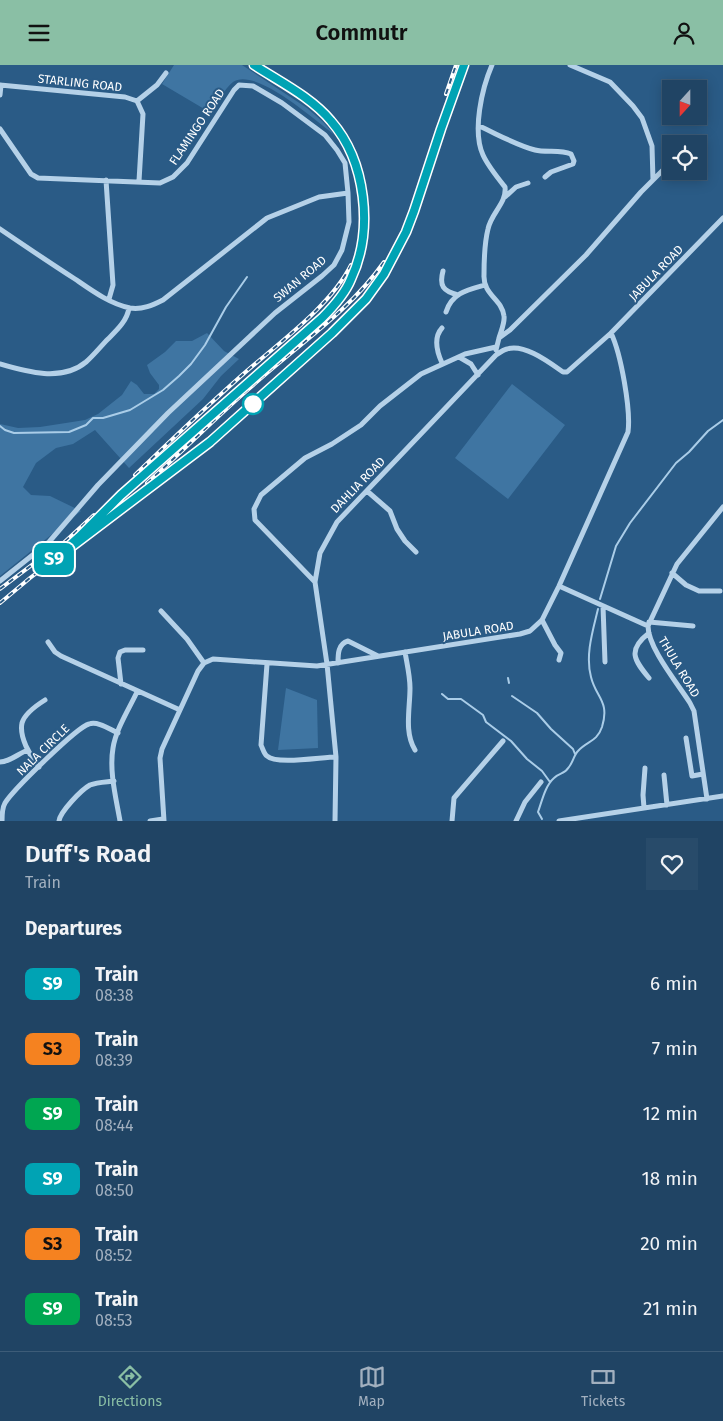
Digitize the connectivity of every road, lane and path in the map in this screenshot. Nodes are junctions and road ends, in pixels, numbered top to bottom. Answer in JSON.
{"nodes":[{"id":1,"x":492,"y":65,"type":"edge"},
{"id":2,"x":570,"y":65,"type":"edge"},
{"id":3,"x":166,"y":73,"type":"dead end"},
{"id":4,"x":0,"y":85,"type":"edge"},
{"id":5,"x":0,"y":95,"type":"edge"},
{"id":6,"x":137,"y":101,"type":"junction"},
{"id":7,"x":479,"y":127,"type":"junction"},
{"id":8,"x":0,"y":129,"type":"edge"},
{"id":9,"x":662,"y":171,"type":"edge"},
{"id":10,"x":545,"y":177,"type":"dead end"},
{"id":11,"x":653,"y":180,"type":"junction"},
{"id":12,"x":106,"y":181,"type":"junction"},
{"id":13,"x":139,"y":181,"type":"junction"},
{"id":14,"x":528,"y":183,"type":"dead end"},
{"id":15,"x":348,"y":193,"type":"junction"},
{"id":16,"x":505,"y":197,"type":"junction"},
{"id":17,"x":723,"y":219,"type":"edge"},
{"id":18,"x":0,"y":229,"type":"edge"},
{"id":19,"x":443,"y":271,"type":"dead end"},
{"id":20,"x":485,"y":285,"type":"junction"},
{"id":21,"x":458,"y":295,"type":"junction"},
{"id":22,"x":110,"y":299,"type":"junction"},
{"id":23,"x":129,"y":307,"type":"junction"},
{"id":24,"x":446,"y":312,"type":"dead end"},
{"id":25,"x":442,"y":327,"type":"dead end"},
{"id":26,"x":612,"y":333,"type":"junction"},
{"id":27,"x":499,"y":338,"type":"junction"},
{"id":28,"x":496,"y":347,"type":"junction"},
{"id":29,"x":496,"y":355,"type":"junction"},
{"id":30,"x":459,"y":357,"type":"junction"},
{"id":31,"x":442,"y":363,"type":"junction"},
{"id":32,"x":0,"y":364,"type":"edge"},
{"id":33,"x":478,"y":375,"type":"junction"},
{"id":34,"x":367,"y":491,"type":"junction"},
{"id":35,"x":723,"y":507,"type":"edge"},
{"id":36,"x":416,"y":552,"type":"dead end"},
{"id":37,"x":672,"y":573,"type":"junction"},
{"id":38,"x":0,"y":581,"type":"edge"},
{"id":39,"x":315,"y":582,"type":"junction"},
{"id":40,"x":559,"y":586,"type":"junction"},
{"id":41,"x":720,"y":591,"type":"dead end"},
{"id":42,"x":603,"y":606,"type":"junction"},
{"id":43,"x":161,"y":611,"type":"dead end"},
{"id":44,"x":542,"y":620,"type":"junction"},
{"id":45,"x":649,"y":624,"type":"junction"},
{"id":46,"x":693,"y":625,"type":"dead end"},
{"id":47,"x":648,"y":633,"type":"junction"},
{"id":48,"x":48,"y":642,"type":"dead end"},
{"id":49,"x":143,"y":650,"type":"dead end"},
{"id":50,"x":405,"y":652,"type":"junction"},
{"id":51,"x":378,"y":656,"type":"junction"},
{"id":52,"x":559,"y":660,"type":"dead end"},
{"id":53,"x":605,"y":662,"type":"dead end"},
{"id":54,"x":204,"y":663,"type":"junction"},
{"id":55,"x":267,"y":663,"type":"junction"},
{"id":56,"x":338,"y":663,"type":"junction"},
{"id":57,"x":327,"y":664,"type":"junction"},
{"id":58,"x":649,"y":678,"type":"dead end"},
{"id":59,"x":121,"y":684,"type":"junction"},
{"id":60,"x":137,"y":691,"type":"junction"},
{"id":61,"x":45,"y":700,"type":"dead end"},
{"id":62,"x":180,"y":710,"type":"junction"},
{"id":63,"x":118,"y":733,"type":"junction"},
{"id":64,"x":686,"y":738,"type":"dead end"},
{"id":65,"x":504,"y":741,"type":"dead end"},
{"id":66,"x":28,"y":750,"type":"junction"},
{"id":67,"x":415,"y":750,"type":"dead end"},
{"id":68,"x":336,"y":757,"type":"junction"},
{"id":69,"x":0,"y":762,"type":"edge"},
{"id":70,"x":39,"y":767,"type":"junction"},
{"id":71,"x":645,"y":768,"type":"dead end"},
{"id":72,"x":703,"y":774,"type":"junction"},
{"id":73,"x":664,"y":775,"type":"dead end"},
{"id":74,"x":114,"y":781,"type":"junction"},
{"id":75,"x":541,"y":782,"type":"dead end"},
{"id":76,"x":723,"y":796,"type":"edge"},
{"id":77,"x":707,"y":799,"type":"junction"},
{"id":78,"x":667,"y":805,"type":"junction"},
{"id":79,"x":644,"y":808,"type":"junction"},
{"id":80,"x":163,"y":820,"type":"edge"},
{"id":81,"x":2,"y":821,"type":"edge"},
{"id":82,"x":59,"y":821,"type":"edge"},
{"id":83,"x":120,"y":821,"type":"edge"},
{"id":84,"x":150,"y":821,"type":"edge"},
{"id":85,"x":335,"y":821,"type":"edge"},
{"id":86,"x":452,"y":821,"type":"edge"},
{"id":87,"x":516,"y":821,"type":"edge"},
{"id":88,"x":563,"y":821,"type":"edge"}],
"edges":[{"from":1,"to":7,"type":"street"},
{"from":2,"to":11,"type":"street"},
{"from":3,"to":6,"type":"street"},
{"from":4,"to":5,"type":"street"},
{"from":4,"to":6,"type":"street","name":"STARLING ROAD"},
{"from":6,"to":13,"type":"street","name":"STARLING ROAD"},
{"from":7,"to":10,"type":"street"},
{"from":7,"to":16,"type":"street"},
{"from":8,"to":12,"type":"street","name":"FLAMINGO ROAD"},
{"from":9,"to":11,"type":"street"},
{"from":11,"to":27,"type":"street"},
{"from":12,"to":13,"type":"street","name":"FLAMINGO ROAD"},
{"from":12,"to":22,"type":"street"},
{"from":13,"to":15,"type":"street","name":"FLAMINGO ROAD"},
{"from":14,"to":16,"type":"street"},
{"from":15,"to":23,"type":"street"},
{"from":15,"to":38,"type":"street","name":"SWAN ROAD"},
{"from":16,"to":20,"type":"street"},
{"from":17,"to":26,"type":"street","name":"JABULA ROAD"},
{"from":18,"to":22,"type":"street"},
{"from":19,"to":21,"type":"street"},
{"from":20,"to":21,"type":"street"},
{"from":20,"to":27,"type":"street"},
{"from":21,"to":24,"type":"street"},
{"from":22,"to":23,"type":"street"},
{"from":23,"to":32,"type":"street"},
{"from":25,"to":31,"type":"street"},
{"from":26,"to":29,"type":"street"},
{"from":26,"to":40,"type":"street","name":"JABULA ROAD"},
{"from":27,"to":28,"type":"street"},
{"from":28,"to":29,"type":"street"},
{"from":28,"to":30,"type":"street"},
{"from":29,"to":33,"type":"street","name":"DAHLIA ROAD"},
{"from":30,"to":31,"type":"street"},
{"from":30,"to":33,"type":"street"},
{"from":31,"to":39,"type":"street"},
{"from":33,"to":34,"type":"street","name":"DAHLIA ROAD"},
{"from":34,"to":36,"type":"street"},
{"from":34,"to":39,"type":"street","name":"DAHLIA ROAD"},
{"from":35,"to":37,"type":"street","name":"THULA ROAD"},
{"from":37,"to":41,"type":"street"},
{"from":37,"to":45,"type":"street","name":"THULA ROAD"},
{"from":39,"to":57,"type":"street","name":"DAHLIA ROAD"},
{"from":40,"to":42,"type":"street"},
{"from":40,"to":44,"type":"street","name":"JABULA ROAD"},
{"from":42,"to":45,"type":"street"},
{"from":42,"to":53,"type":"street"},
{"from":43,"to":54,"type":"street"},
{"from":44,"to":50,"type":"street","name":"JABULA ROAD"},
{"from":44,"to":52,"type":"street"},
{"from":45,"to":46,"type":"street"},
{"from":45,"to":47,"type":"street","name":"THULA ROAD"},
{"from":47,"to":58,"type":"street"},
{"from":47,"to":72,"type":"street","name":"THULA ROAD"},
{"from":48,"to":59,"type":"street"},
{"from":49,"to":59,"type":"street"},
{"from":50,"to":51,"type":"street","name":"JABULA ROAD"},
{"from":50,"to":67,"type":"street"},
{"from":51,"to":56,"type":"street","name":"JABULA ROAD"},
{"from":51,"to":56,"type":"street"},
{"from":54,"to":55,"type":"street","name":"JABULA ROAD"},
{"from":54,"to":62,"type":"street"},
{"from":55,"to":57,"type":"street","name":"JABULA ROAD"},
{"from":55,"to":68,"type":"street"},
{"from":56,"to":57,"type":"street","name":"JABULA ROAD"},
{"from":57,"to":68,"type":"street","name":"DAHLIA ROAD"},
{"from":59,"to":60,"type":"street"},
{"from":60,"to":62,"type":"street"},
{"from":60,"to":63,"type":"street"},
{"from":61,"to":66,"type":"street"},
{"from":62,"to":80,"type":"street"},
{"from":63,"to":70,"type":"street","name":"NALA CIRCLE"},
{"from":63,"to":74,"type":"street"},
{"from":64,"to":72,"type":"street"},
{"from":65,"to":86,"type":"street"},
{"from":66,"to":69,"type":"street"},
{"from":66,"to":70,"type":"street"},
{"from":68,"to":85,"type":"street","name":"DAHLIA ROAD"},
{"from":70,"to":81,"type":"street","name":"NALA CIRCLE"},
{"from":71,"to":79,"type":"street"},
{"from":72,"to":77,"type":"street","name":"THULA ROAD"},
{"from":73,"to":78,"type":"street"},
{"from":74,"to":82,"type":"street"},
{"from":74,"to":83,"type":"street"},
{"from":75,"to":87,"type":"street"},
{"from":76,"to":77,"type":"street"},
{"from":77,"to":78,"type":"street"},
{"from":78,"to":79,"type":"street"},
{"from":79,"to":88,"type":"street"},
{"from":80,"to":84,"type":"street"}]}
